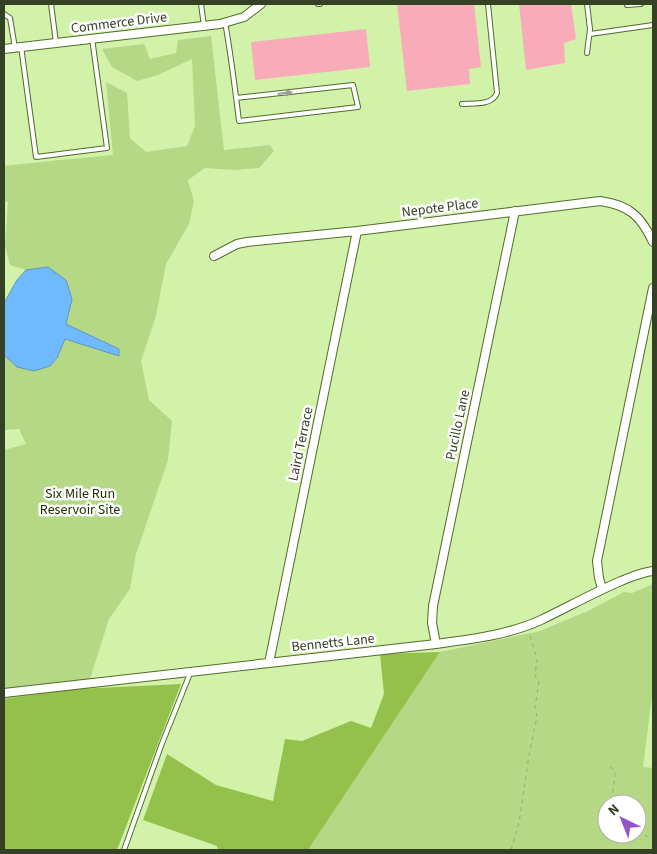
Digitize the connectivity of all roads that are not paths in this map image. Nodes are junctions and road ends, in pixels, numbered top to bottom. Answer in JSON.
{"nodes":[{"id":1,"x":51,"y":4,"type":"edge"},
{"id":2,"x":201,"y":4,"type":"edge"},
{"id":3,"x":262,"y":4,"type":"edge"},
{"id":4,"x":488,"y":4,"type":"edge"},
{"id":5,"x":587,"y":4,"type":"edge"},
{"id":6,"x":627,"y":4,"type":"edge"},
{"id":7,"x":641,"y":4,"type":"edge"},
{"id":8,"x":4,"y":14,"type":"edge"},
{"id":9,"x":225,"y":22,"type":"junction"},
{"id":10,"x":653,"y":25,"type":"edge"},
{"id":11,"x":204,"y":26,"type":"junction"},
{"id":12,"x":590,"y":34,"type":"junction"},
{"id":13,"x":92,"y":38,"type":"junction"},
{"id":14,"x":56,"y":43,"type":"junction"},
{"id":15,"x":18,"y":47,"type":"junction"},
{"id":16,"x":4,"y":49,"type":"edge"},
{"id":17,"x":587,"y":53,"type":"dead end"},
{"id":18,"x":236,"y":98,"type":"junction"},
{"id":19,"x":462,"y":104,"type":"dead end"},
{"id":20,"x":515,"y":211,"type":"junction"},
{"id":21,"x":357,"y":231,"type":"junction"},
{"id":22,"x":653,"y":242,"type":"edge"},
{"id":23,"x":214,"y":256,"type":"dead end"},
{"id":24,"x":653,"y":288,"type":"edge"},
{"id":25,"x":653,"y":571,"type":"edge"},
{"id":26,"x":602,"y":589,"type":"junction"},
{"id":27,"x":436,"y":644,"type":"junction"},
{"id":28,"x":269,"y":662,"type":"junction"},
{"id":29,"x":191,"y":672,"type":"junction"},
{"id":30,"x":4,"y":693,"type":"edge"},
{"id":31,"x":124,"y":850,"type":"edge"}],
"edges":[{"from":1,"to":14,"type":"lane"},
{"from":2,"to":11,"type":"lane"},
{"from":3,"to":9,"type":"street","name":"Commerce Drive"},
{"from":4,"to":19,"type":"lane"},
{"from":5,"to":12,"type":"lane"},
{"from":6,"to":7,"type":"lane"},
{"from":8,"to":15,"type":"lane"},
{"from":9,"to":11,"type":"street","name":"Commerce Drive"},
{"from":9,"to":18,"type":"lane"},
{"from":10,"to":12,"type":"lane"},
{"from":11,"to":13,"type":"street","name":"Commerce Drive"},
{"from":12,"to":17,"type":"lane"},
{"from":13,"to":14,"type":"street","name":"Commerce Drive"},
{"from":13,"to":15,"type":"lane"},
{"from":14,"to":15,"type":"street","name":"Commerce Drive"},
{"from":15,"to":16,"type":"street","name":"Commerce Drive"},
{"from":18,"to":18,"type":"lane","one_way":true},
{"from":20,"to":21,"type":"street","name":"Nepote Place"},
{"from":20,"to":22,"type":"street","name":"Nepote Place"},
{"from":20,"to":27,"type":"street","name":"Pucillo Lane"},
{"from":21,"to":23,"type":"street","name":"Nepote Place"},
{"from":21,"to":28,"type":"street","name":"Laird Terrace"},
{"from":24,"to":26,"type":"street"},
{"from":25,"to":26,"type":"street","name":"Bennetts Lane"},
{"from":26,"to":27,"type":"street","name":"Bennetts Lane"},
{"from":27,"to":28,"type":"street","name":"Bennetts Lane"},
{"from":28,"to":29,"type":"street","name":"Bennetts Lane"},
{"from":29,"to":30,"type":"street","name":"Bennetts Lane"},
{"from":29,"to":31,"type":"lane"}]}
